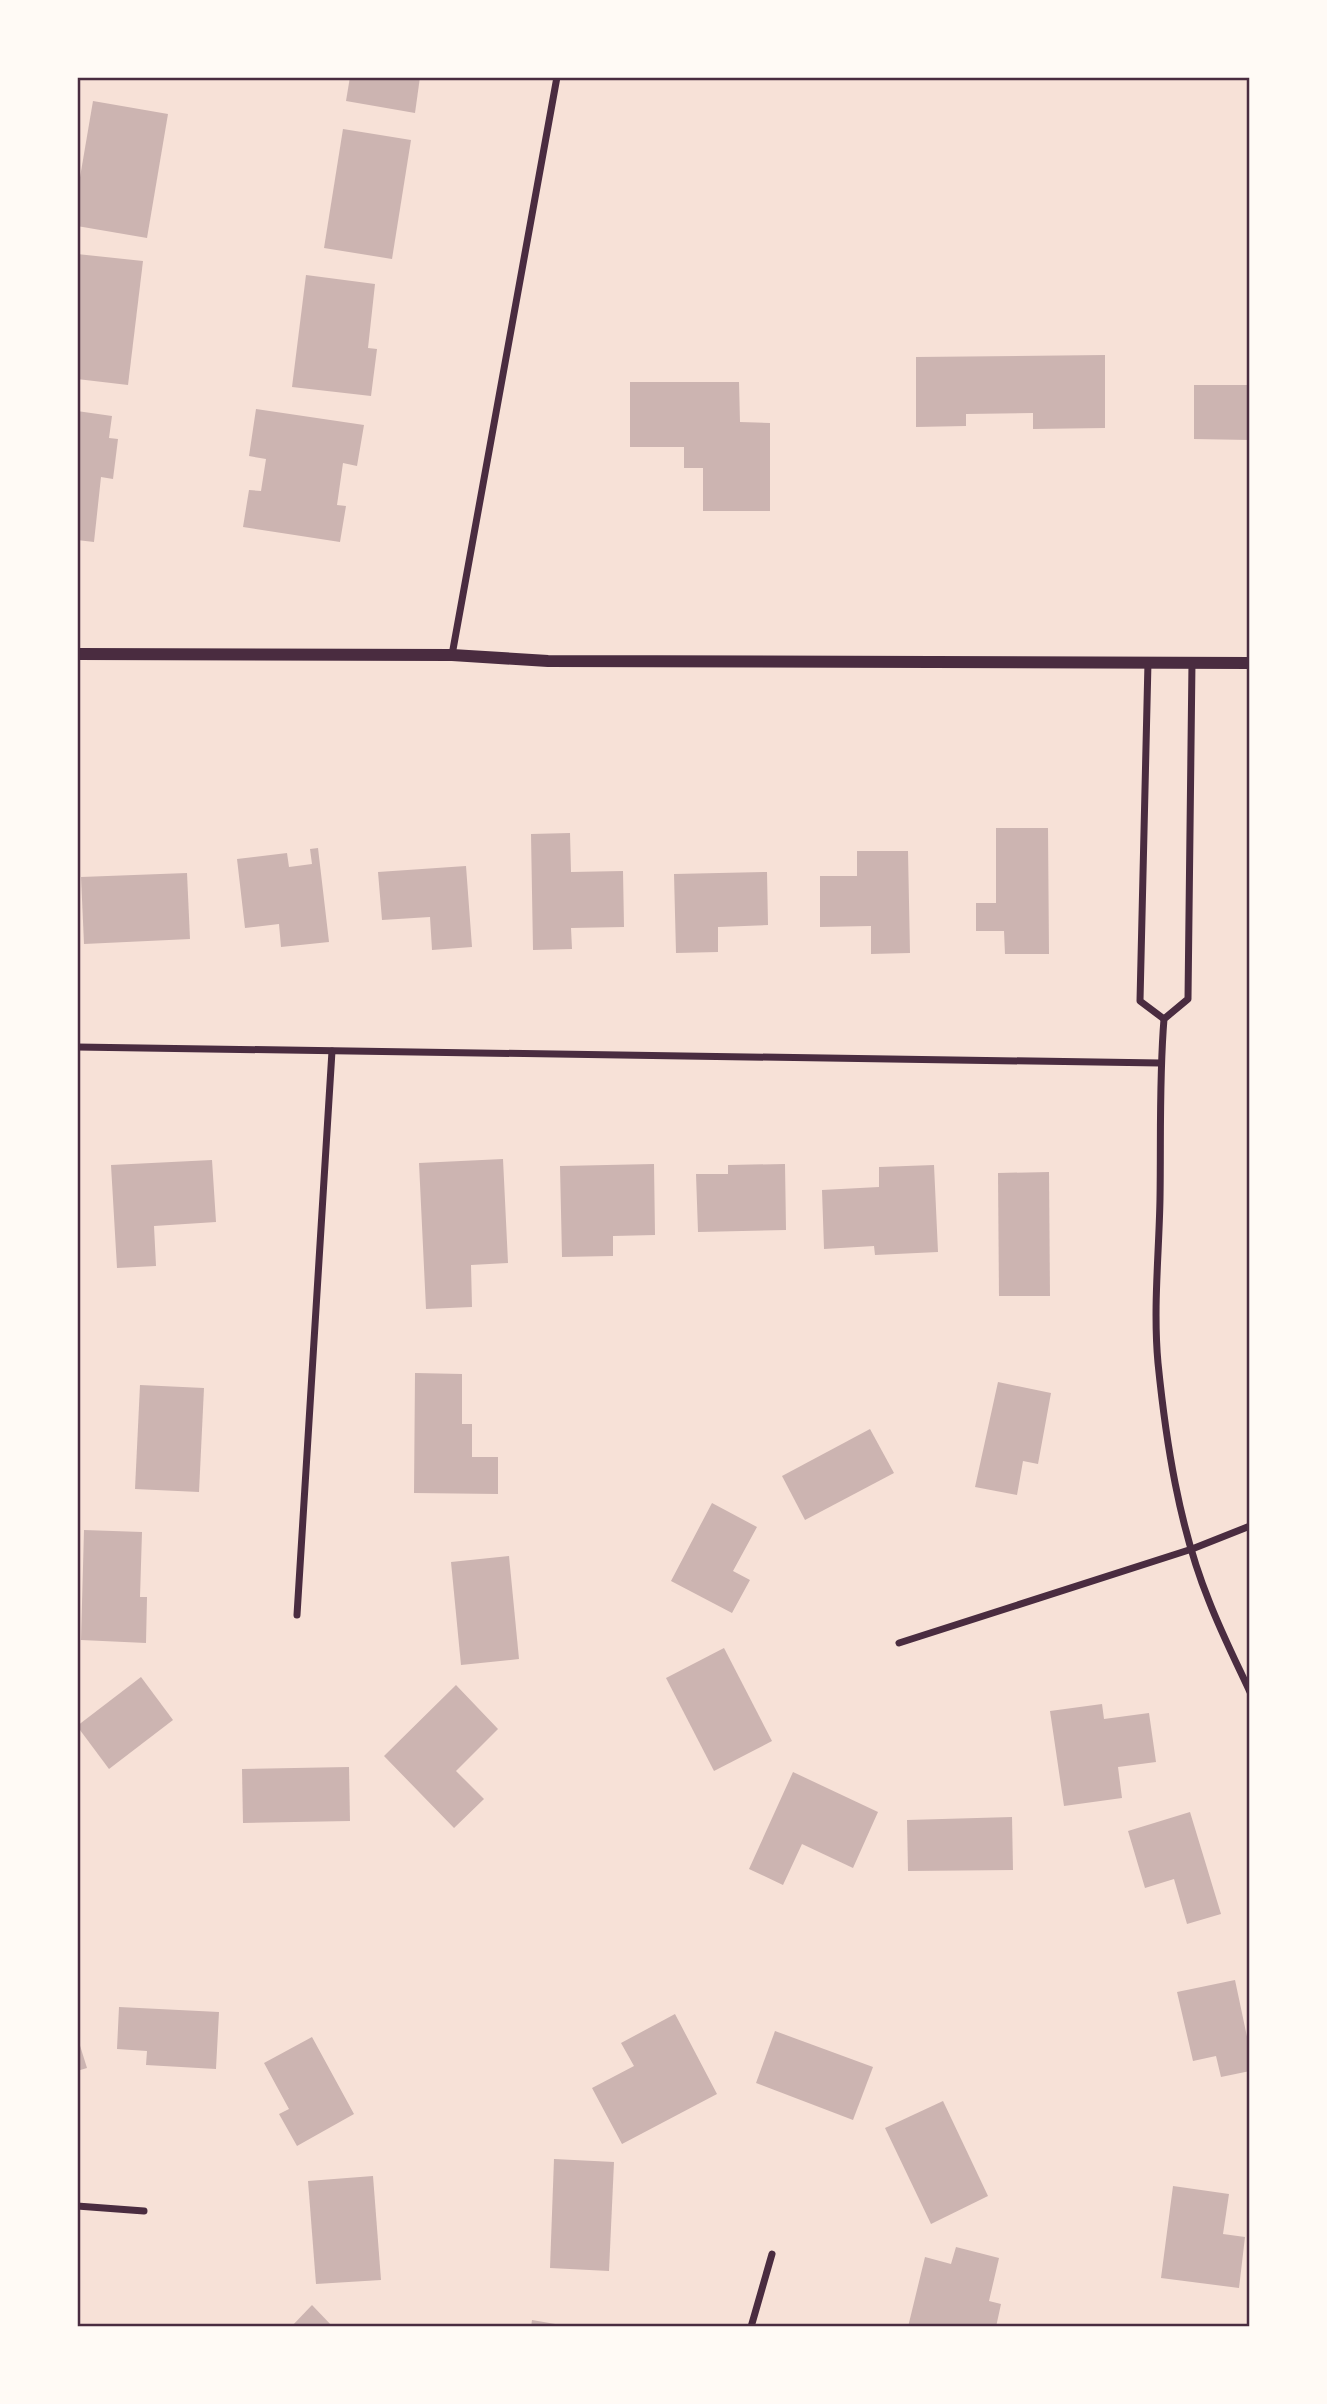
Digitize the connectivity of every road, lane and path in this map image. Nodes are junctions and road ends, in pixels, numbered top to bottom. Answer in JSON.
{"nodes":[{"id":1,"x":557,"y":77,"type":"edge"},
{"id":2,"x":77,"y":654,"type":"edge"},
{"id":3,"x":452,"y":656,"type":"junction"},
{"id":4,"x":1148,"y":662,"type":"junction"},
{"id":5,"x":1192,"y":662,"type":"junction"},
{"id":6,"x":1250,"y":663,"type":"edge"},
{"id":7,"x":1164,"y":1020,"type":"junction"},
{"id":8,"x":77,"y":1047,"type":"edge"},
{"id":9,"x":332,"y":1051,"type":"junction"},
{"id":10,"x":1160,"y":1062,"type":"junction"},
{"id":11,"x":1250,"y":1526,"type":"edge"},
{"id":12,"x":1192,"y":1549,"type":"junction"},
{"id":13,"x":297,"y":1615,"type":"dead end"},
{"id":14,"x":900,"y":1643,"type":"dead end"},
{"id":15,"x":1250,"y":1692,"type":"edge"},
{"id":16,"x":77,"y":2206,"type":"edge"},
{"id":17,"x":144,"y":2211,"type":"dead end"},
{"id":18,"x":772,"y":2254,"type":"dead end"},
{"id":19,"x":751,"y":2327,"type":"edge"}],
"edges":[{"from":1,"to":3,"type":"street"},
{"from":2,"to":3,"type":"street"},
{"from":3,"to":4,"type":"street"},
{"from":4,"to":5,"type":"street"},
{"from":4,"to":7,"type":"street"},
{"from":5,"to":6,"type":"street"},
{"from":5,"to":7,"type":"street"},
{"from":7,"to":10,"type":"street"},
{"from":8,"to":9,"type":"street"},
{"from":9,"to":10,"type":"street"},
{"from":9,"to":13,"type":"street"},
{"from":10,"to":12,"type":"street"},
{"from":11,"to":12,"type":"street"},
{"from":12,"to":14,"type":"street"},
{"from":12,"to":15,"type":"street"},
{"from":16,"to":17,"type":"street"},
{"from":18,"to":19,"type":"street"}]}
